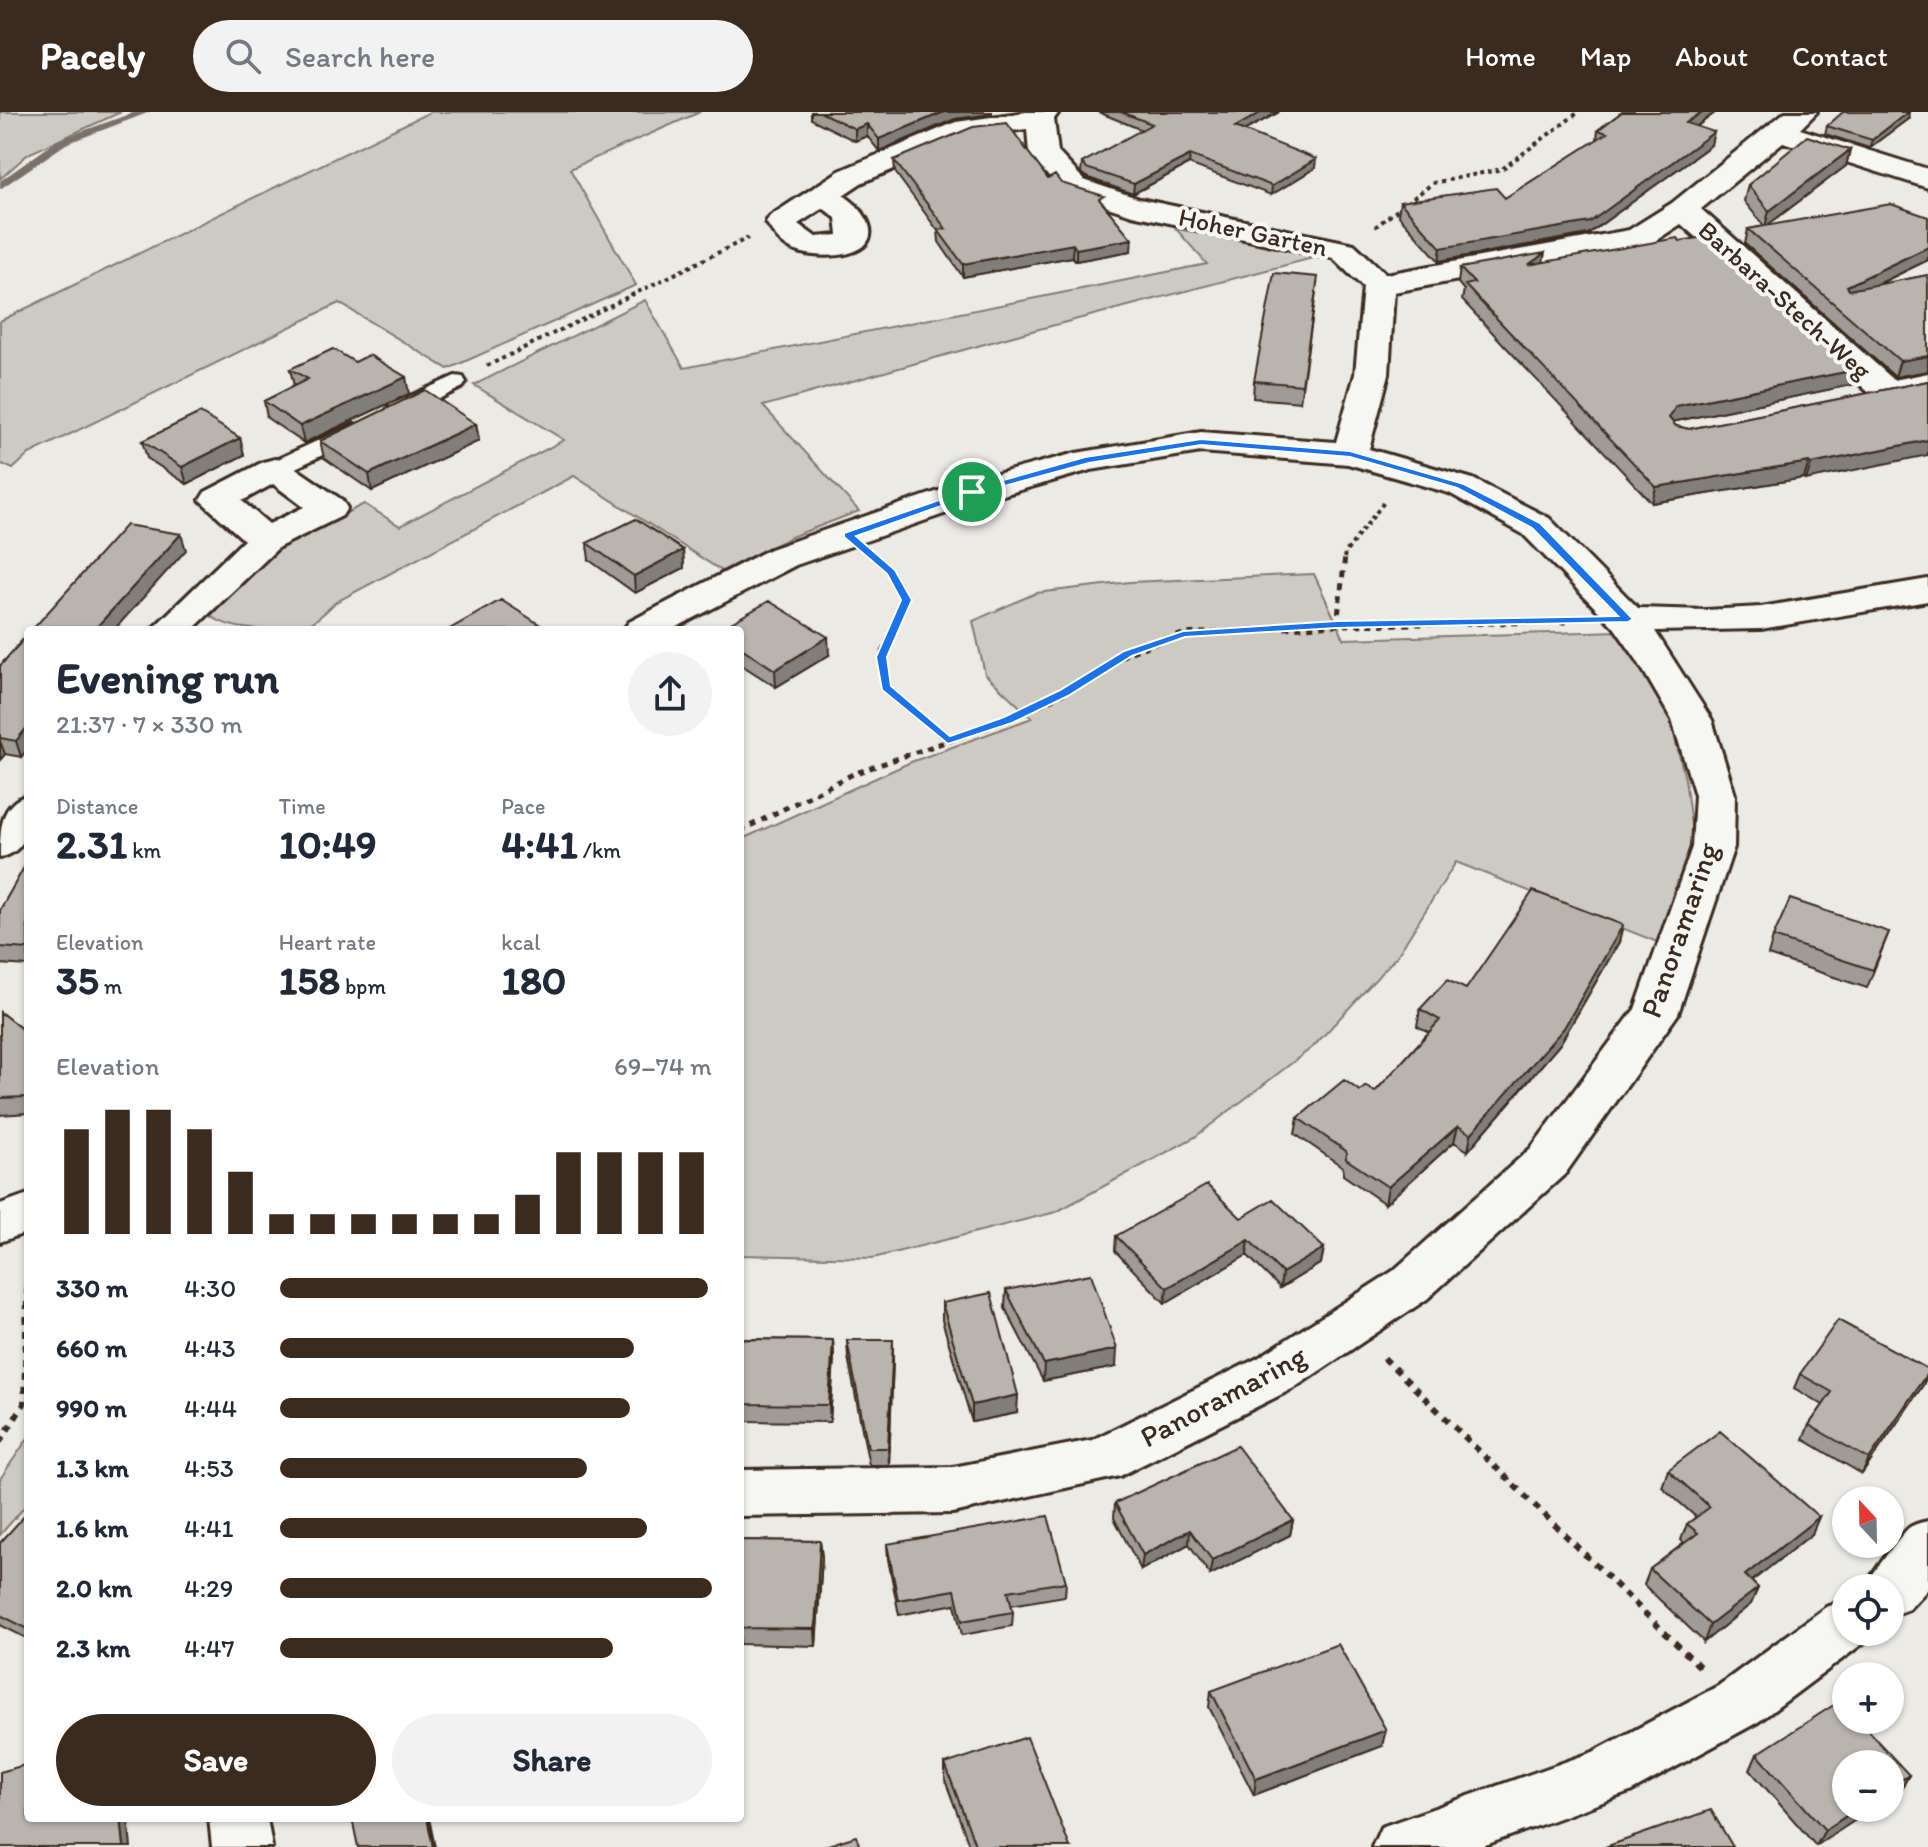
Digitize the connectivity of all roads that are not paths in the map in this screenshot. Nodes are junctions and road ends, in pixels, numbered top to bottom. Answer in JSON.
{"nodes":[{"id":1,"x":1803,"y":112,"type":"edge"},
{"id":2,"x":1043,"y":115,"type":"edge"},
{"id":3,"x":1779,"y":132,"type":"junction"},
{"id":4,"x":1928,"y":179,"type":"edge"},
{"id":5,"x":822,"y":196,"type":"junction"},
{"id":6,"x":1683,"y":209,"type":"junction"},
{"id":7,"x":1379,"y":285,"type":"junction"},
{"id":8,"x":455,"y":382,"type":"road end"},
{"id":9,"x":1928,"y":383,"type":"edge"},
{"id":10,"x":1887,"y":391,"type":"junction"},
{"id":11,"x":1840,"y":400,"type":"edge"},
{"id":12,"x":1350,"y":454,"type":"junction"},
{"id":13,"x":275,"y":469,"type":"junction"},
{"id":14,"x":266,"y":539,"type":"junction"},
{"id":15,"x":1928,"y":590,"type":"edge"},
{"id":16,"x":1628,"y":619,"type":"junction"},
{"id":17,"x":174,"y":626,"type":"edge"},
{"id":18,"x":650,"y":626,"type":"edge"},
{"id":19,"x":24,"y":813,"type":"edge"},
{"id":20,"x":0,"y":844,"type":"edge"},
{"id":21,"x":24,"y":1214,"type":"edge"},
{"id":22,"x":0,"y":1223,"type":"edge"},
{"id":23,"x":744,"y":1493,"type":"edge"},
{"id":24,"x":1928,"y":1544,"type":"edge"},
{"id":25,"x":1904,"y":1579,"type":"edge"},
{"id":26,"x":1832,"y":1634,"type":"edge"},
{"id":27,"x":239,"y":1822,"type":"edge"},
{"id":28,"x":242,"y":1847,"type":"edge"},
{"id":29,"x":1402,"y":1847,"type":"edge"}],
"edges":[{"from":1,"to":3,"type":"street"},
{"from":2,"to":5,"type":"street","name":"Hoher Garten"},
{"from":2,"to":7,"type":"street","name":"Hoher Garten"},
{"from":3,"to":4,"type":"street"},
{"from":3,"to":6,"type":"street"},
{"from":5,"to":5,"type":"street","name":"Hoher Garten"},
{"from":6,"to":7,"type":"street"},
{"from":6,"to":10,"type":"street","name":"Barbara-Stech-Weg"},
{"from":7,"to":12,"type":"street"},
{"from":8,"to":13,"type":"lane"},
{"from":9,"to":10,"type":"street","name":"Barbara-Stech-Weg"},
{"from":10,"to":11,"type":"street","name":"Barbara-Stech-Weg"},
{"from":12,"to":16,"type":"street","name":"Panoramaring"},
{"from":12,"to":18,"type":"street","name":"Panoramaring"},
{"from":13,"to":14,"type":"street"},
{"from":13,"to":14,"type":"street"},
{"from":14,"to":17,"type":"street"},
{"from":15,"to":16,"type":"street"},
{"from":16,"to":23,"type":"street","name":"Panoramaring"},
{"from":19,"to":20,"type":"street"},
{"from":21,"to":22,"type":"street"},
{"from":24,"to":25,"type":"street"},
{"from":26,"to":29,"type":"street"},
{"from":27,"to":28,"type":"street"}]}
